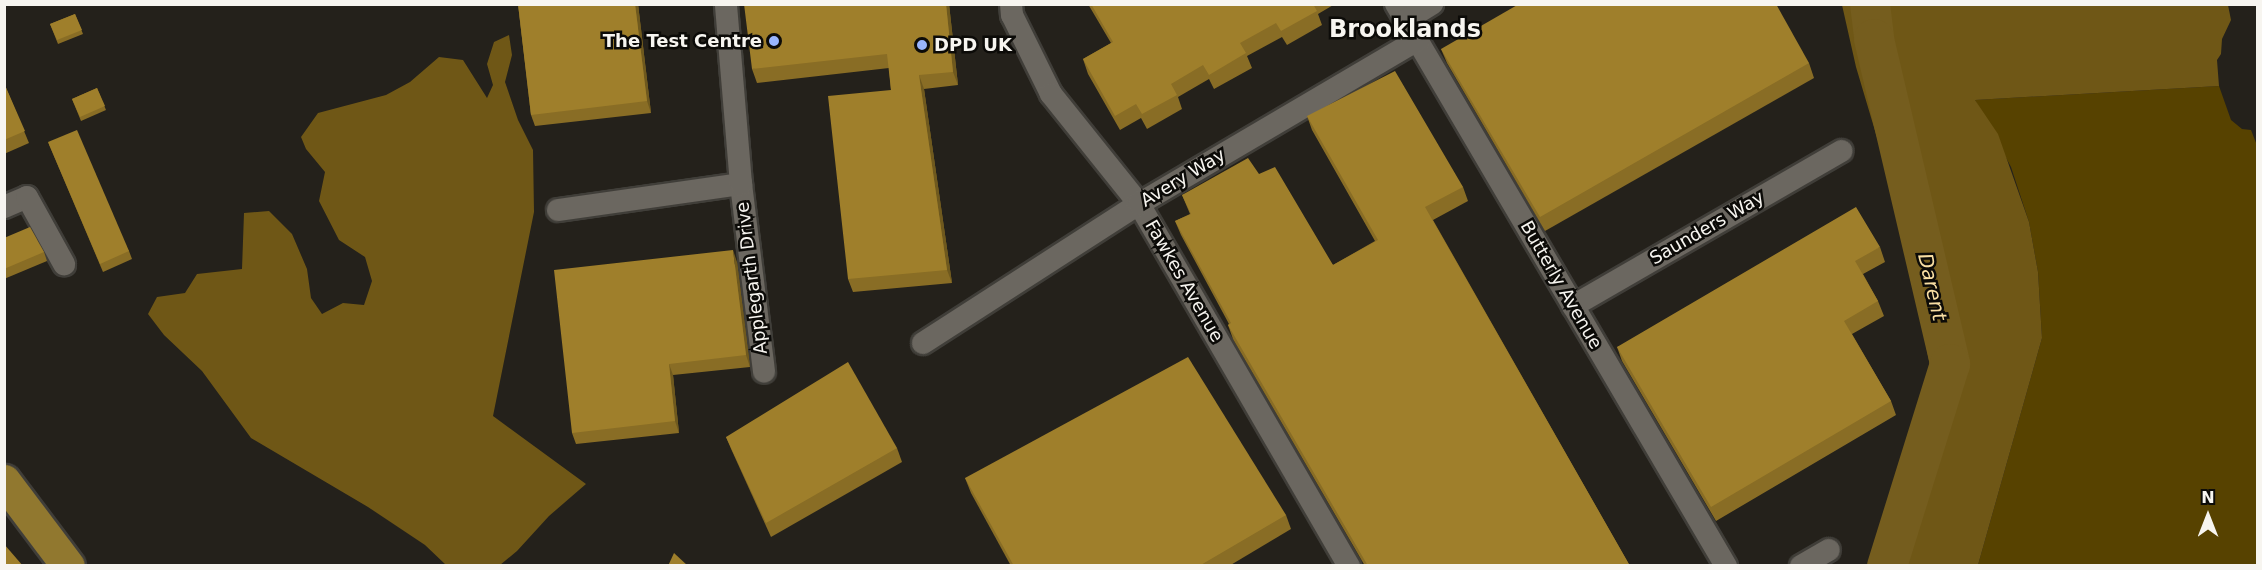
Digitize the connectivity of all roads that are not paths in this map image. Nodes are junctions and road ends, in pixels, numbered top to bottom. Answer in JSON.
{"nodes":[{"id":1,"x":726,"y":4,"type":"edge"},
{"id":2,"x":1011,"y":4,"type":"edge"},
{"id":3,"x":1432,"y":4,"type":"edge"},
{"id":4,"x":1401,"y":12,"type":"edge"},
{"id":5,"x":1417,"y":40,"type":"junction"},
{"id":6,"x":1841,"y":151,"type":"dead end"},
{"id":7,"x":741,"y":184,"type":"junction"},
{"id":8,"x":1139,"y":204,"type":"junction"},
{"id":9,"x":4,"y":207,"type":"edge"},
{"id":10,"x":558,"y":210,"type":"dead end"},
{"id":11,"x":64,"y":264,"type":"dead end"},
{"id":12,"x":1574,"y":306,"type":"junction"},
{"id":13,"x":923,"y":343,"type":"dead end"},
{"id":14,"x":764,"y":372,"type":"dead end"},
{"id":15,"x":4,"y":481,"type":"edge"},
{"id":16,"x":1829,"y":550,"type":"dead end"},
{"id":17,"x":68,"y":566,"type":"edge"},
{"id":18,"x":1349,"y":566,"type":"edge"},
{"id":19,"x":1726,"y":566,"type":"edge"},
{"id":20,"x":1801,"y":566,"type":"edge"}],
"edges":[{"from":1,"to":7,"type":"street","name":"Applegarth Drive"},
{"from":2,"to":8,"type":"street","name":"Fawkes Avenue"},
{"from":3,"to":4,"type":"street"},
{"from":4,"to":5,"type":"street","name":"Butterly Avenue"},
{"from":5,"to":8,"type":"street","name":"Avery Way"},
{"from":5,"to":12,"type":"street","name":"Butterly Avenue"},
{"from":6,"to":12,"type":"street","name":"Saunders Way"},
{"from":7,"to":10,"type":"street","name":"Applegarth Drive"},
{"from":7,"to":14,"type":"street","name":"Applegarth Drive"},
{"from":8,"to":13,"type":"street","name":"Avery Way"},
{"from":8,"to":18,"type":"street","name":"Fawkes Avenue"},
{"from":9,"to":11,"type":"street"},
{"from":12,"to":19,"type":"street","name":"Butterly Avenue"},
{"from":15,"to":17,"type":"main road"},
{"from":16,"to":20,"type":"street"}]}
